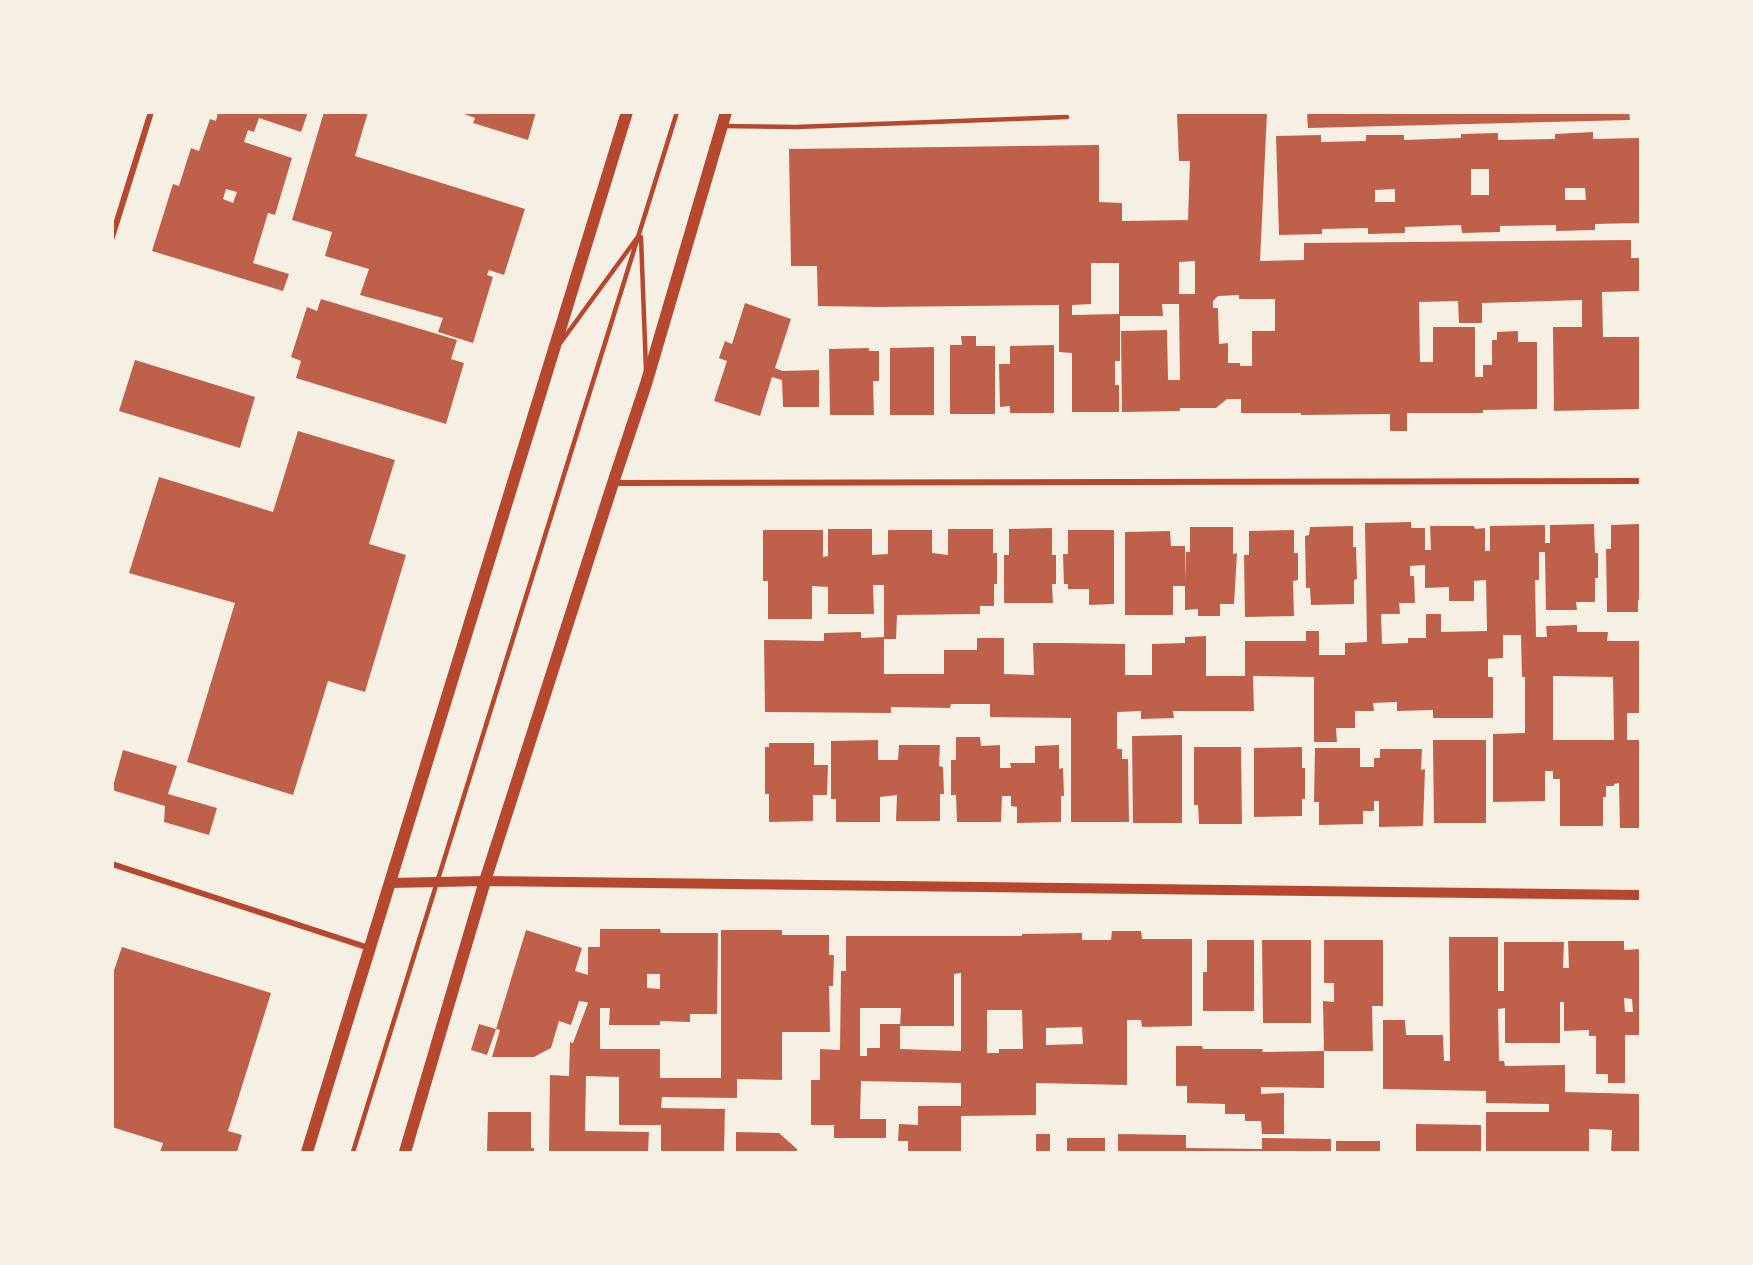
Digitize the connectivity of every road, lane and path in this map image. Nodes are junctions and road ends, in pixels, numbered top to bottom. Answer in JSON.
{"nodes":[{"id":1,"x":151,"y":112,"type":"edge"},
{"id":2,"x":627,"y":112,"type":"edge"},
{"id":3,"x":677,"y":112,"type":"edge"},
{"id":4,"x":726,"y":112,"type":"edge"},
{"id":5,"x":1067,"y":117,"type":"dead end"},
{"id":6,"x":722,"y":126,"type":"junction"},
{"id":7,"x":641,"y":233,"type":"junction"},
{"id":8,"x":112,"y":237,"type":"edge"},
{"id":9,"x":553,"y":354,"type":"junction"},
{"id":10,"x":646,"y":384,"type":"junction"},
{"id":11,"x":1641,"y":481,"type":"edge"},
{"id":12,"x":613,"y":483,"type":"junction"},
{"id":13,"x":112,"y":864,"type":"edge"},
{"id":14,"x":486,"y":881,"type":"junction"},
{"id":15,"x":437,"y":882,"type":"junction"},
{"id":16,"x":389,"y":883,"type":"junction"},
{"id":17,"x":1641,"y":895,"type":"edge"},
{"id":18,"x":370,"y":948,"type":"junction"},
{"id":19,"x":307,"y":1152,"type":"edge"},
{"id":20,"x":353,"y":1152,"type":"edge"},
{"id":21,"x":405,"y":1152,"type":"edge"}],
"edges":[{"from":1,"to":8,"type":"street"},
{"from":2,"to":9,"type":"main road"},
{"from":3,"to":7,"type":"lane"},
{"from":4,"to":6,"type":"main road"},
{"from":5,"to":6,"type":"lane"},
{"from":6,"to":10,"type":"main road"},
{"from":7,"to":9,"type":"lane"},
{"from":7,"to":10,"type":"lane"},
{"from":7,"to":15,"type":"lane"},
{"from":9,"to":16,"type":"main road"},
{"from":10,"to":12,"type":"main road"},
{"from":11,"to":12,"type":"street"},
{"from":12,"to":14,"type":"main road"},
{"from":13,"to":18,"type":"street"},
{"from":14,"to":15,"type":"street"},
{"from":14,"to":17,"type":"street"},
{"from":14,"to":21,"type":"main road"},
{"from":15,"to":16,"type":"street"},
{"from":15,"to":20,"type":"lane"},
{"from":16,"to":18,"type":"main road"},
{"from":18,"to":19,"type":"main road"}]}
